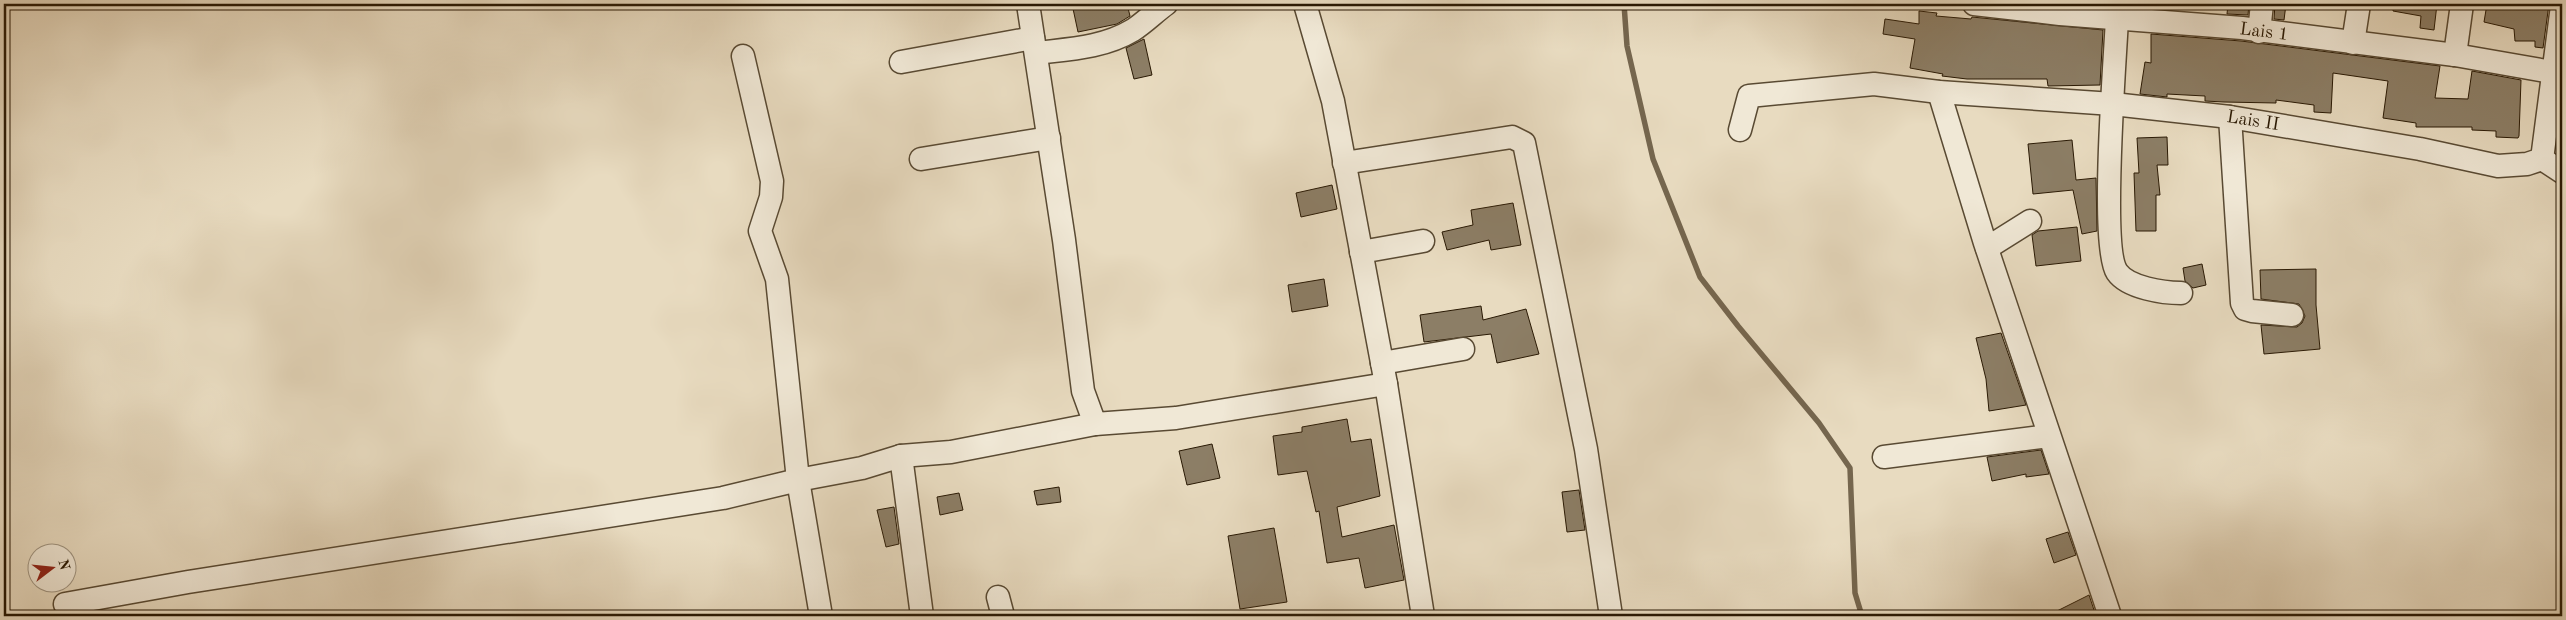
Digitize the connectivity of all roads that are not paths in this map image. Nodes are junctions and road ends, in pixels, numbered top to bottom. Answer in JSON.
{"nodes":[{"id":1,"x":1028,"y":4,"type":"edge"},
{"id":2,"x":1166,"y":4,"type":"edge"},
{"id":3,"x":1305,"y":4,"type":"edge"},
{"id":4,"x":1974,"y":4,"type":"edge"},
{"id":5,"x":2262,"y":4,"type":"edge"},
{"id":6,"x":2359,"y":4,"type":"edge"},
{"id":7,"x":2462,"y":4,"type":"edge"},
{"id":8,"x":2562,"y":6,"type":"edge"},
{"id":9,"x":2060,"y":9,"type":"edge"},
{"id":10,"x":2160,"y":13,"type":"edge"},
{"id":11,"x":2117,"y":18,"type":"junction"},
{"id":12,"x":2259,"y":32,"type":"junction"},
{"id":13,"x":2353,"y":42,"type":"junction"},
{"id":14,"x":1034,"y":46,"type":"junction"},
{"id":15,"x":2455,"y":55,"type":"junction"},
{"id":16,"x":743,"y":56,"type":"dead end"},
{"id":17,"x":901,"y":62,"type":"dead end"},
{"id":18,"x":2552,"y":72,"type":"junction"},
{"id":19,"x":1939,"y":92,"type":"junction"},
{"id":20,"x":2113,"y":104,"type":"junction"},
{"id":21,"x":2230,"y":117,"type":"junction"},
{"id":22,"x":1740,"y":130,"type":"dead end"},
{"id":23,"x":1049,"y":138,"type":"junction"},
{"id":24,"x":921,"y":159,"type":"dead end"},
{"id":25,"x":2542,"y":159,"type":"junction"},
{"id":26,"x":1344,"y":163,"type":"junction"},
{"id":27,"x":2562,"y":172,"type":"edge"},
{"id":28,"x":2030,"y":221,"type":"dead end"},
{"id":29,"x":1423,"y":241,"type":"dead end"},
{"id":30,"x":1987,"y":248,"type":"junction"},
{"id":31,"x":1361,"y":252,"type":"junction"},
{"id":32,"x":2181,"y":293,"type":"dead end"},
{"id":33,"x":2292,"y":315,"type":"dead end"},
{"id":34,"x":1464,"y":349,"type":"dead end"},
{"id":35,"x":1384,"y":374,"type":"junction"},
{"id":36,"x":1094,"y":424,"type":"junction"},
{"id":37,"x":2049,"y":436,"type":"junction"},
{"id":38,"x":901,"y":456,"type":"junction"},
{"id":39,"x":1884,"y":457,"type":"dead end"},
{"id":40,"x":798,"y":480,"type":"junction"},
{"id":41,"x":65,"y":604,"type":"dead end"},
{"id":42,"x":821,"y":616,"type":"edge"},
{"id":43,"x":922,"y":616,"type":"edge"},
{"id":44,"x":1423,"y":616,"type":"edge"},
{"id":45,"x":1611,"y":616,"type":"edge"},
{"id":46,"x":2110,"y":616,"type":"edge"}],
"edges":[{"from":1,"to":14,"type":"street"},
{"from":2,"to":14,"type":"street"},
{"from":3,"to":26,"type":"street"},
{"from":4,"to":9,"type":"street","name":"Lais 1"},
{"from":5,"to":12,"type":"street"},
{"from":6,"to":13,"type":"street"},
{"from":7,"to":15,"type":"street"},
{"from":8,"to":18,"type":"street"},
{"from":9,"to":11,"type":"street","name":"Lais 1"},
{"from":10,"to":11,"type":"street","name":"Lais 1"},
{"from":10,"to":12,"type":"street","name":"Lais 1"},
{"from":11,"to":20,"type":"street"},
{"from":12,"to":13,"type":"street","name":"Lais 1"},
{"from":13,"to":15,"type":"street","name":"Lais 1"},
{"from":14,"to":17,"type":"street"},
{"from":14,"to":23,"type":"street"},
{"from":15,"to":18,"type":"street","name":"Lais 1"},
{"from":16,"to":40,"type":"street"},
{"from":18,"to":25,"type":"street"},
{"from":19,"to":20,"type":"street","name":"Lais II"},
{"from":19,"to":22,"type":"street","name":"Lais II"},
{"from":19,"to":30,"type":"street"},
{"from":20,"to":21,"type":"street","name":"Lais II"},
{"from":20,"to":32,"type":"street"},
{"from":21,"to":25,"type":"street","name":"Lais II"},
{"from":21,"to":33,"type":"street"},
{"from":23,"to":24,"type":"street"},
{"from":23,"to":36,"type":"street"},
{"from":25,"to":27,"type":"street"},
{"from":26,"to":31,"type":"street"},
{"from":26,"to":45,"type":"street"},
{"from":28,"to":30,"type":"street"},
{"from":29,"to":31,"type":"street"},
{"from":30,"to":37,"type":"street"},
{"from":31,"to":35,"type":"street"},
{"from":34,"to":35,"type":"street"},
{"from":35,"to":36,"type":"street"},
{"from":35,"to":44,"type":"street"},
{"from":36,"to":38,"type":"street"},
{"from":37,"to":39,"type":"street"},
{"from":37,"to":46,"type":"street"},
{"from":38,"to":40,"type":"street"},
{"from":38,"to":43,"type":"street"},
{"from":40,"to":41,"type":"street"},
{"from":40,"to":42,"type":"street"}]}
